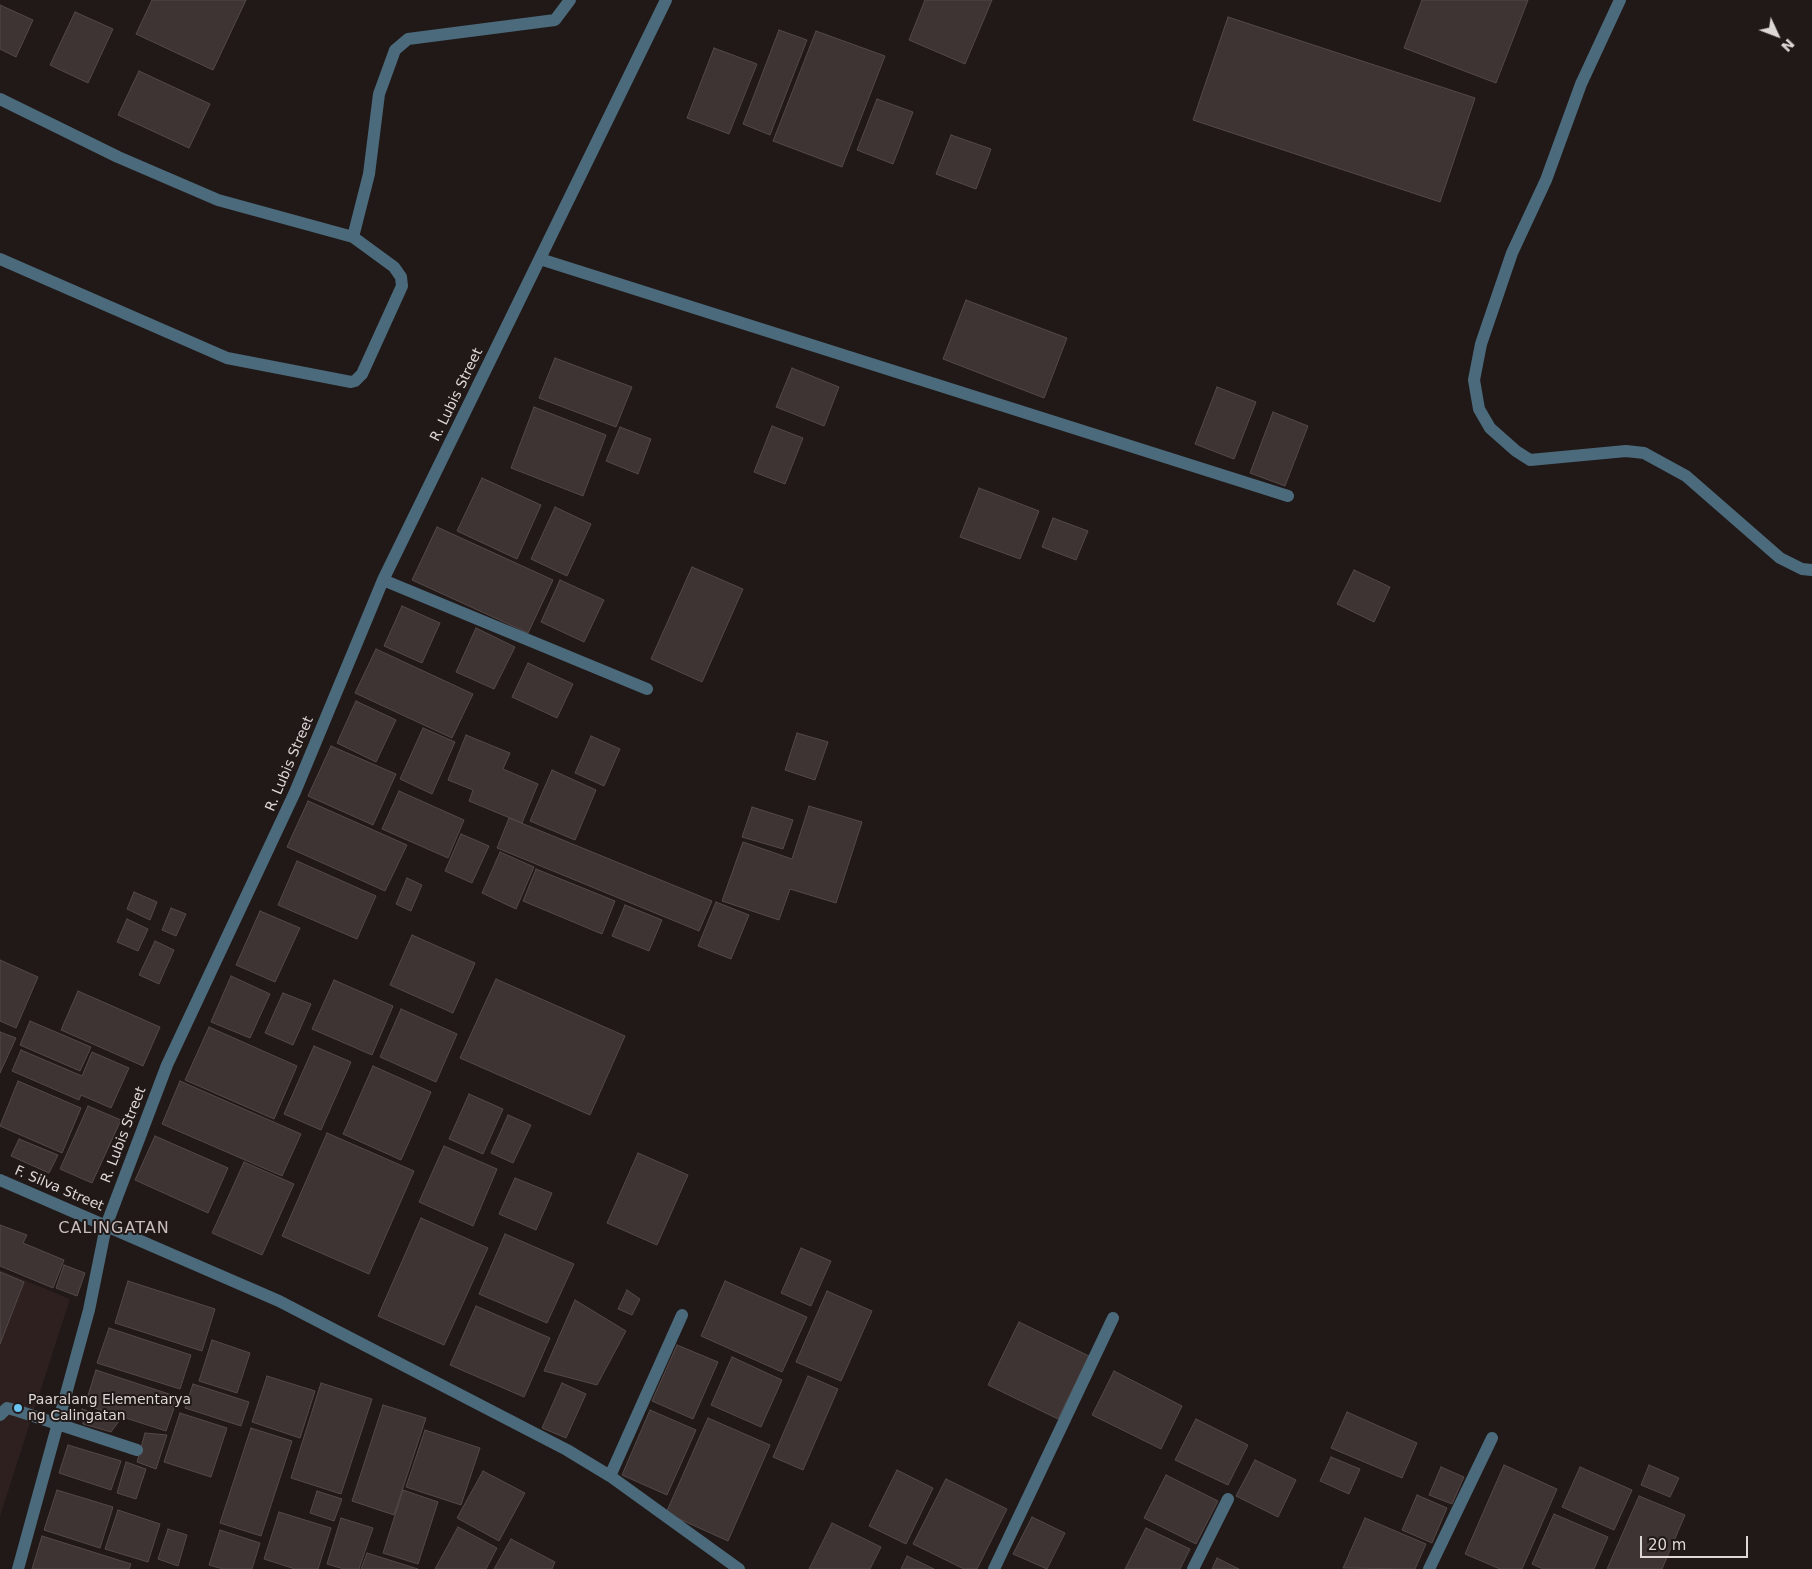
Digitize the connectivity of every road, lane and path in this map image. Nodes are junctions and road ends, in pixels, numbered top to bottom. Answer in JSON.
{"nodes":[{"id":1,"x":570,"y":0,"type":"edge"},
{"id":2,"x":666,"y":0,"type":"edge"},
{"id":3,"x":1620,"y":0,"type":"edge"},
{"id":4,"x":0,"y":98,"type":"edge"},
{"id":5,"x":353,"y":237,"type":"junction"},
{"id":6,"x":0,"y":259,"type":"edge"},
{"id":7,"x":540,"y":259,"type":"junction"},
{"id":8,"x":1288,"y":496,"type":"dead end"},
{"id":9,"x":1812,"y":570,"type":"edge"},
{"id":10,"x":383,"y":580,"type":"junction"},
{"id":11,"x":647,"y":689,"type":"dead end"},
{"id":12,"x":0,"y":1180,"type":"edge"},
{"id":13,"x":106,"y":1226,"type":"junction"},
{"id":14,"x":682,"y":1315,"type":"dead end"},
{"id":15,"x":1113,"y":1318,"type":"dead end"},
{"id":16,"x":0,"y":1415,"type":"edge"},
{"id":17,"x":58,"y":1423,"type":"junction"},
{"id":18,"x":1492,"y":1438,"type":"dead end"},
{"id":19,"x":137,"y":1450,"type":"dead end"},
{"id":20,"x":610,"y":1476,"type":"junction"},
{"id":21,"x":1228,"y":1499,"type":"dead end"},
{"id":22,"x":18,"y":1569,"type":"edge"},
{"id":23,"x":739,"y":1569,"type":"edge"},
{"id":24,"x":994,"y":1569,"type":"edge"},
{"id":25,"x":1193,"y":1569,"type":"edge"},
{"id":26,"x":1429,"y":1569,"type":"edge"}],
"edges":[{"from":1,"to":5,"type":"street"},
{"from":2,"to":7,"type":"street","name":"R. Lubis Street"},
{"from":3,"to":9,"type":"street"},
{"from":4,"to":5,"type":"street"},
{"from":5,"to":6,"type":"street"},
{"from":7,"to":8,"type":"street"},
{"from":7,"to":10,"type":"street","name":"R. Lubis Street"},
{"from":10,"to":11,"type":"street"},
{"from":10,"to":13,"type":"street","name":"R. Lubis Street"},
{"from":12,"to":13,"type":"street","name":"F. Silva Street"},
{"from":13,"to":17,"type":"street","name":"R. Lubis Street"},
{"from":13,"to":20,"type":"street","name":"F. Silva Street"},
{"from":14,"to":20,"type":"street"},
{"from":15,"to":24,"type":"street"},
{"from":16,"to":17,"type":"street"},
{"from":17,"to":19,"type":"street"},
{"from":17,"to":22,"type":"street","name":"R. Lubis Street"},
{"from":18,"to":26,"type":"street"},
{"from":20,"to":23,"type":"street","name":"F. Silva Street"},
{"from":21,"to":25,"type":"street"}]}
